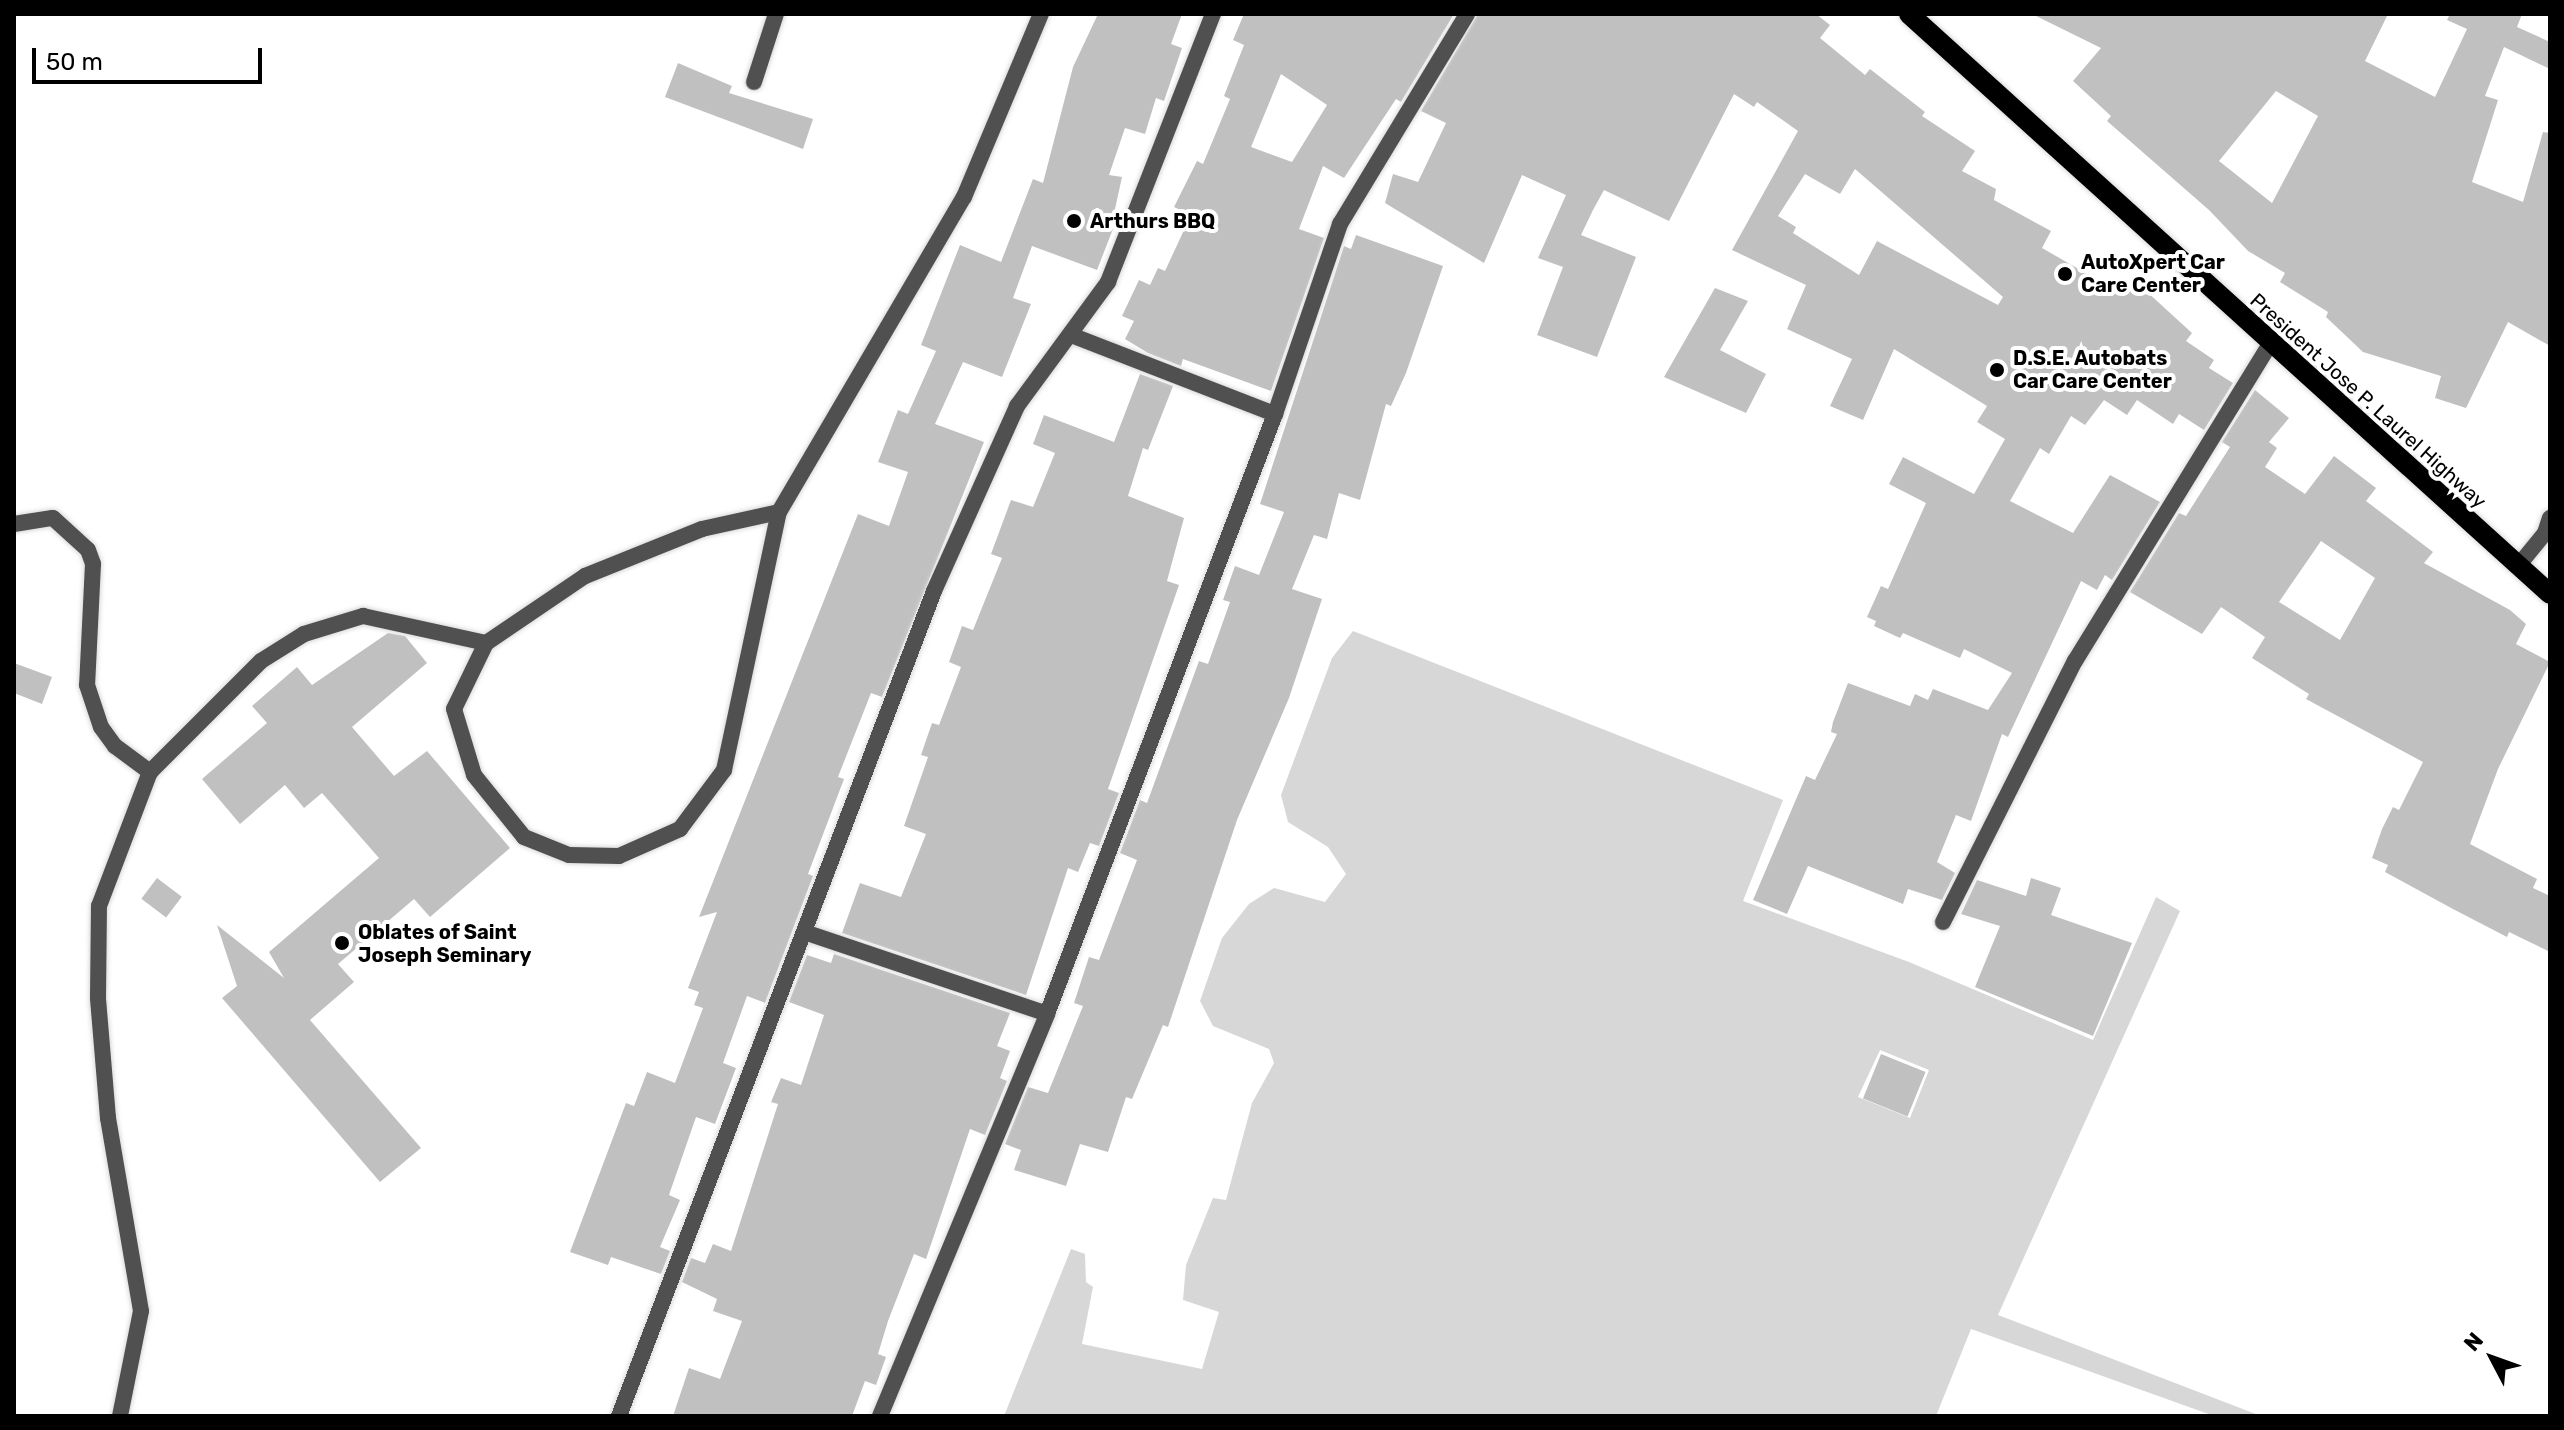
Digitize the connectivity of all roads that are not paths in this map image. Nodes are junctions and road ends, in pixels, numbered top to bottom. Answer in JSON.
{"nodes":[{"id":1,"x":776,"y":14,"type":"edge"},
{"id":2,"x":1041,"y":14,"type":"edge"},
{"id":3,"x":1213,"y":14,"type":"edge"},
{"id":4,"x":1467,"y":14,"type":"edge"},
{"id":5,"x":1909,"y":14,"type":"edge"},
{"id":6,"x":754,"y":82,"type":"dead end"},
{"id":7,"x":1071,"y":335,"type":"junction"},
{"id":8,"x":2270,"y":344,"type":"junction"},
{"id":9,"x":1275,"y":414,"type":"junction"},
{"id":10,"x":779,"y":512,"type":"junction"},
{"id":11,"x":2550,"y":518,"type":"edge"},
{"id":12,"x":14,"y":524,"type":"edge"},
{"id":13,"x":2518,"y":566,"type":"junction"},
{"id":14,"x":2550,"y":594,"type":"edge"},
{"id":15,"x":486,"y":643,"type":"junction"},
{"id":16,"x":150,"y":772,"type":"junction"},
{"id":17,"x":1943,"y":922,"type":"dead end"},
{"id":18,"x":807,"y":933,"type":"junction"},
{"id":19,"x":1047,"y":1014,"type":"junction"},
{"id":20,"x":120,"y":1416,"type":"edge"},
{"id":21,"x":619,"y":1416,"type":"edge"},
{"id":22,"x":880,"y":1416,"type":"edge"}],
"edges":[{"from":1,"to":6,"type":"street"},
{"from":2,"to":10,"type":"street"},
{"from":3,"to":7,"type":"street"},
{"from":4,"to":9,"type":"street"},
{"from":5,"to":8,"type":"main road","name":"President Jose P. Laurel Highway"},
{"from":7,"to":9,"type":"street"},
{"from":7,"to":18,"type":"street"},
{"from":8,"to":13,"type":"main road","name":"President Jose P. Laurel Highway"},
{"from":8,"to":17,"type":"street"},
{"from":9,"to":19,"type":"street"},
{"from":10,"to":15,"type":"street"},
{"from":10,"to":15,"type":"street"},
{"from":11,"to":13,"type":"street"},
{"from":12,"to":16,"type":"street"},
{"from":13,"to":14,"type":"main road","name":"President Jose P. Laurel Highway"},
{"from":15,"to":16,"type":"street"},
{"from":16,"to":20,"type":"street"},
{"from":18,"to":19,"type":"street"},
{"from":18,"to":21,"type":"street"},
{"from":19,"to":22,"type":"street"}]}
